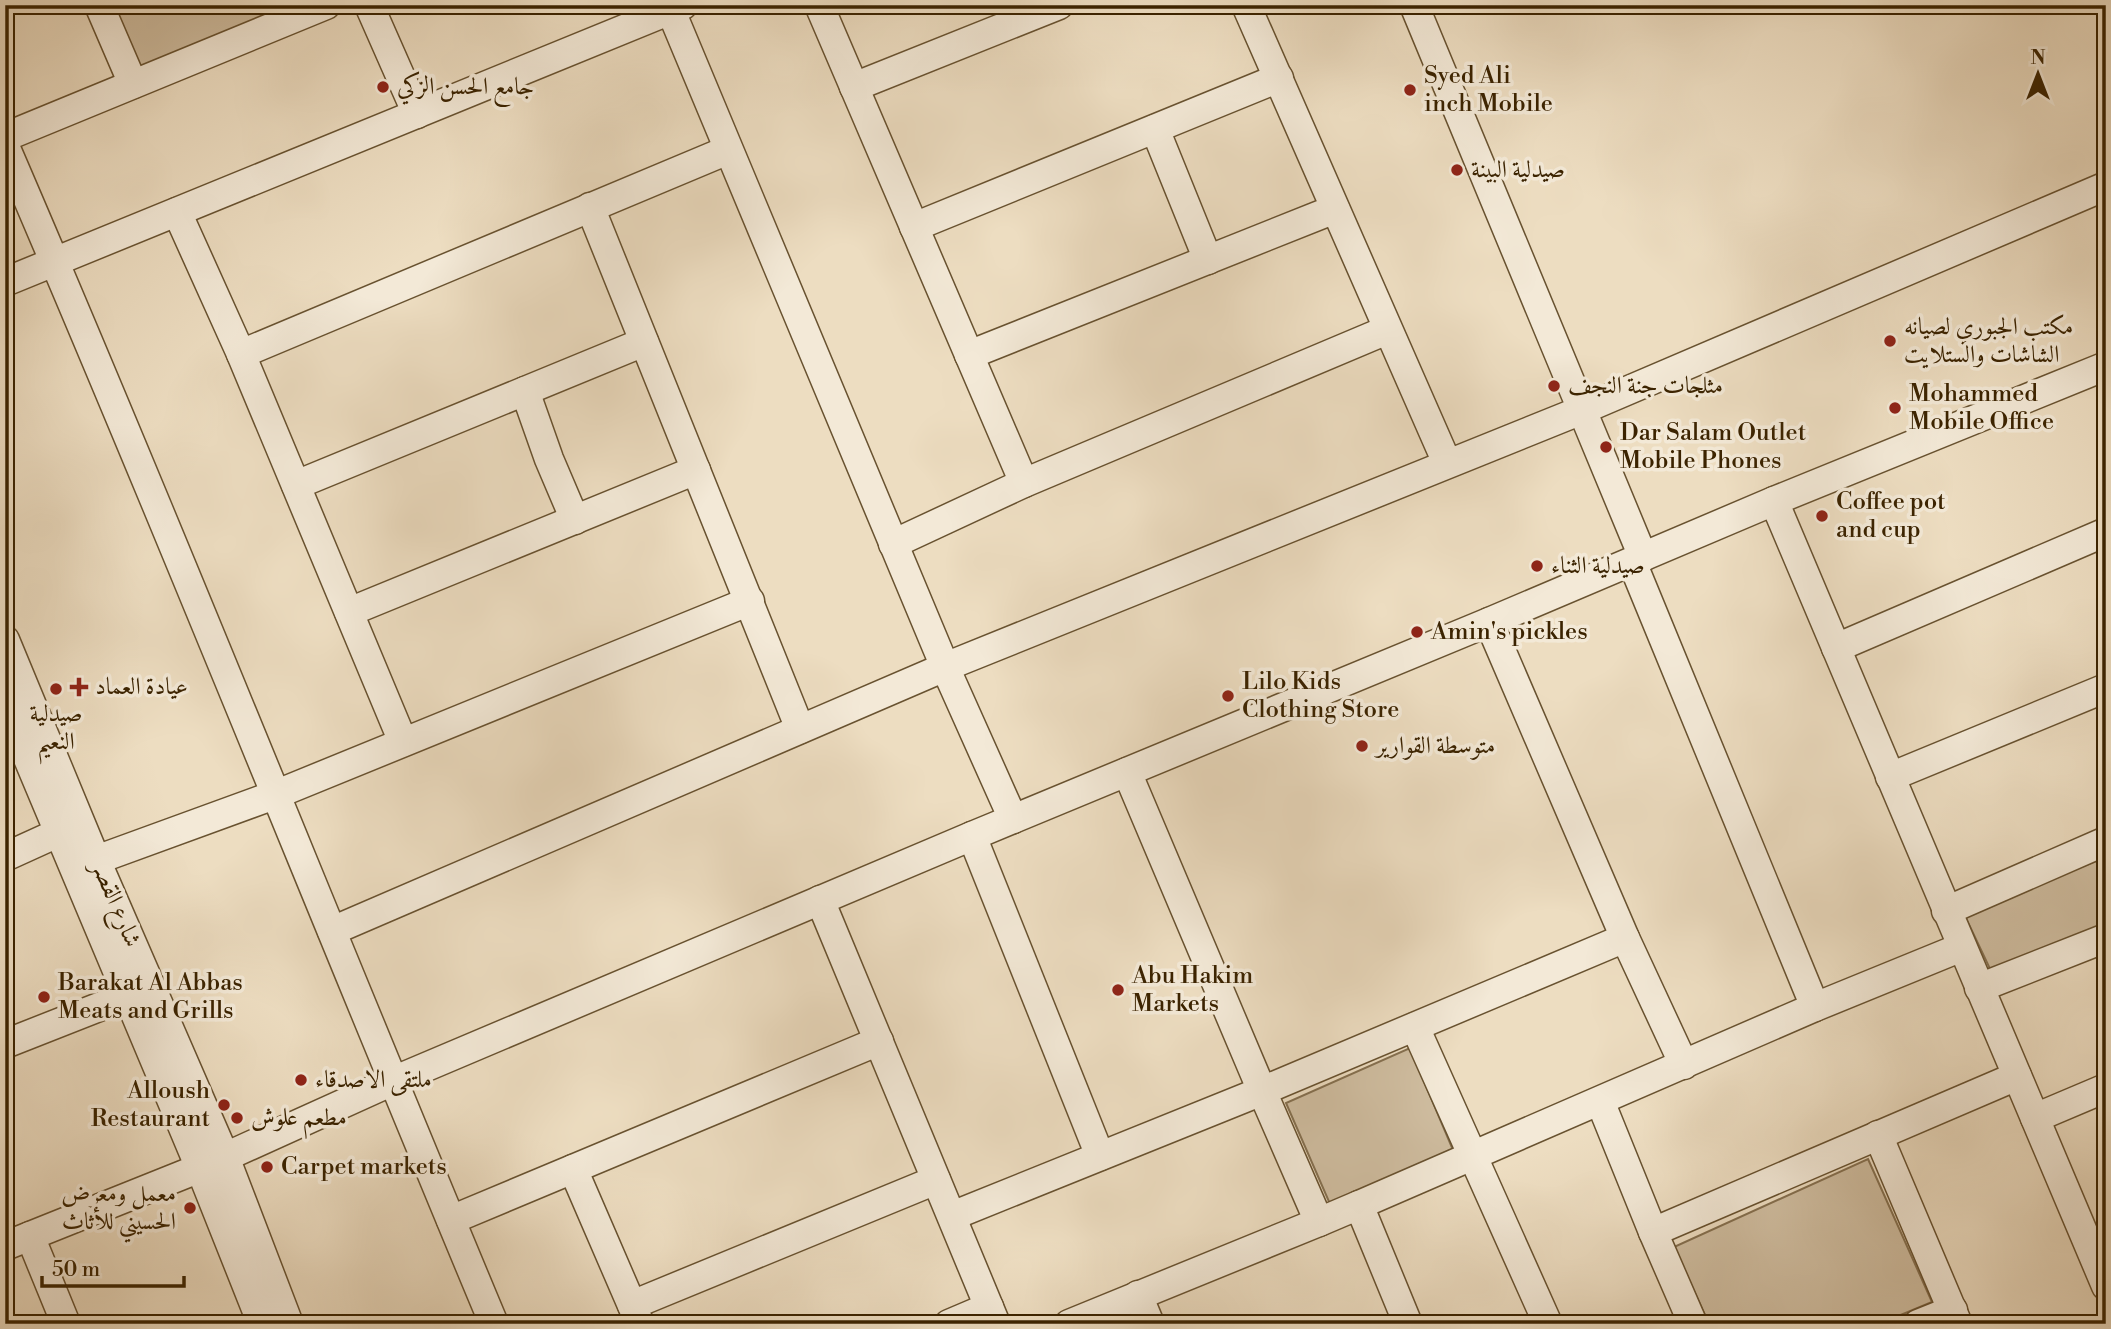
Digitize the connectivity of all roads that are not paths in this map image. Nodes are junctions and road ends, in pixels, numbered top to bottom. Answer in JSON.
{"nodes":[{"id":1,"x":99,"y":5,"type":"edge"},
{"id":2,"x":326,"y":5,"type":"edge"},
{"id":3,"x":369,"y":5,"type":"edge"},
{"id":4,"x":819,"y":5,"type":"edge"},
{"id":5,"x":1059,"y":5,"type":"edge"},
{"id":6,"x":1246,"y":5,"type":"edge"},
{"id":7,"x":1414,"y":5,"type":"edge"},
{"id":8,"x":677,"y":8,"type":"edge"},
{"id":9,"x":1279,"y":78,"type":"junction"},
{"id":10,"x":133,"y":84,"type":"junction"},
{"id":11,"x":854,"y":87,"type":"junction"},
{"id":12,"x":417,"y":114,"type":"junction"},
{"id":13,"x":1154,"y":129,"type":"junction"},
{"id":14,"x":5,"y":137,"type":"edge"},
{"id":15,"x":5,"y":146,"type":"edge"},
{"id":16,"x":727,"y":150,"type":"junction"},
{"id":17,"x":2106,"y":186,"type":"edge"},
{"id":18,"x":590,"y":207,"type":"junction"},
{"id":19,"x":1335,"y":209,"type":"junction"},
{"id":20,"x":177,"y":212,"type":"junction"},
{"id":21,"x":914,"y":227,"type":"junction"},
{"id":22,"x":1208,"y":260,"type":"junction"},
{"id":23,"x":55,"y":262,"type":"junction"},
{"id":24,"x":5,"y":282,"type":"edge"},
{"id":25,"x":1387,"y":330,"type":"junction"},
{"id":26,"x":644,"y":342,"type":"junction"},
{"id":27,"x":241,"y":354,"type":"junction"},
{"id":28,"x":969,"y":355,"type":"junction"},
{"id":29,"x":2106,"y":366,"type":"edge"},
{"id":30,"x":525,"y":391,"type":"junction"},
{"id":31,"x":1582,"y":410,"type":"junction"},
{"id":32,"x":1447,"y":463,"type":"junction"},
{"id":33,"x":696,"y":470,"type":"junction"},
{"id":34,"x":1024,"y":483,"type":"junction"},
{"id":35,"x":296,"y":485,"type":"junction"},
{"id":36,"x":1774,"y":501,"type":"junction"},
{"id":37,"x":575,"y":520,"type":"junction"},
{"id":38,"x":2106,"y":532,"type":"edge"},
{"id":39,"x":893,"y":544,"type":"junction"},
{"id":40,"x":1637,"y":559,"type":"junction"},
{"id":41,"x":750,"y":601,"type":"junction"},
{"id":42,"x":349,"y":612,"type":"junction"},
{"id":43,"x":1489,"y":622,"type":"junction"},
{"id":44,"x":5,"y":640,"type":"edge"},
{"id":45,"x":1836,"y":648,"type":"junction"},
{"id":46,"x":945,"y":667,"type":"junction"},
{"id":47,"x":14,"y":682,"type":"edge"},
{"id":48,"x":2106,"y":688,"type":"edge"},
{"id":49,"x":5,"y":704,"type":"edge"},
{"id":50,"x":800,"y":729,"type":"junction"},
{"id":51,"x":403,"y":742,"type":"junction"},
{"id":52,"x":1127,"y":772,"type":"junction"},
{"id":53,"x":1890,"y":777,"type":"junction"},
{"id":54,"x":277,"y":794,"type":"junction"},
{"id":55,"x":1013,"y":819,"type":"junction"},
{"id":56,"x":60,"y":832,"type":"junction"},
{"id":57,"x":972,"y":836,"type":"junction"},
{"id":58,"x":2106,"y":841,"type":"edge"},
{"id":59,"x":5,"y":857,"type":"edge"},
{"id":60,"x":96,"y":860,"type":"junction"},
{"id":61,"x":820,"y":900,"type":"junction"},
{"id":62,"x":1947,"y":911,"type":"junction"},
{"id":63,"x":332,"y":931,"type":"junction"},
{"id":64,"x":1625,"y":938,"type":"junction"},
{"id":65,"x":2106,"y":938,"type":"edge"},
{"id":66,"x":1962,"y":947,"type":"junction"},
{"id":67,"x":1979,"y":988,"type":"junction"},
{"id":68,"x":127,"y":996,"type":"junction"},
{"id":69,"x":1815,"y":1007,"type":"junction"},
{"id":70,"x":1415,"y":1027,"type":"junction"},
{"id":71,"x":879,"y":1041,"type":"junction"},
{"id":72,"x":5,"y":1044,"type":"edge"},
{"id":73,"x":1684,"y":1065,"type":"junction"},
{"id":74,"x":2017,"y":1076,"type":"junction"},
{"id":75,"x":393,"y":1081,"type":"junction"},
{"id":76,"x":2106,"y":1088,"type":"edge"},
{"id":77,"x":1262,"y":1091,"type":"junction"},
{"id":78,"x":1600,"y":1101,"type":"junction"},
{"id":79,"x":2035,"y":1118,"type":"junction"},
{"id":80,"x":1878,"y":1135,"type":"junction"},
{"id":81,"x":1100,"y":1156,"type":"junction"},
{"id":82,"x":1474,"y":1156,"type":"junction"},
{"id":83,"x":212,"y":1162,"type":"junction"},
{"id":84,"x":573,"y":1169,"type":"junction"},
{"id":85,"x":936,"y":1180,"type":"junction"},
{"id":86,"x":1359,"y":1205,"type":"junction"},
{"id":87,"x":951,"y":1216,"type":"junction"},
{"id":88,"x":451,"y":1220,"type":"junction"},
{"id":89,"x":1319,"y":1222,"type":"junction"},
{"id":90,"x":1653,"y":1232,"type":"junction"},
{"id":91,"x":18,"y":1241,"type":"edge"},
{"id":92,"x":2098,"y":1246,"type":"edge"},
{"id":93,"x":2106,"y":1286,"type":"edge"},
{"id":94,"x":1138,"y":1295,"type":"junction"},
{"id":95,"x":636,"y":1314,"type":"edge"},
{"id":96,"x":992,"y":1316,"type":"edge"},
{"id":97,"x":1956,"y":1317,"type":"edge"},
{"id":98,"x":66,"y":1324,"type":"edge"},
{"id":99,"x":262,"y":1324,"type":"edge"},
{"id":100,"x":289,"y":1324,"type":"edge"},
{"id":101,"x":494,"y":1324,"type":"edge"},
{"id":102,"x":950,"y":1324,"type":"edge"},
{"id":103,"x":1069,"y":1324,"type":"edge"},
{"id":104,"x":1150,"y":1324,"type":"edge"},
{"id":105,"x":1408,"y":1324,"type":"edge"},
{"id":106,"x":1548,"y":1324,"type":"edge"},
{"id":107,"x":1693,"y":1324,"type":"edge"},
{"id":108,"x":1918,"y":1324,"type":"edge"}],
"edges":[{"from":1,"to":10,"type":"street"},
{"from":2,"to":10,"type":"street"},
{"from":3,"to":12,"type":"street"},
{"from":4,"to":11,"type":"street"},
{"from":5,"to":11,"type":"street"},
{"from":6,"to":9,"type":"street"},
{"from":7,"to":31,"type":"street"},
{"from":8,"to":12,"type":"street"},
{"from":8,"to":16,"type":"street"},
{"from":9,"to":13,"type":"street"},
{"from":9,"to":19,"type":"street"},
{"from":10,"to":14,"type":"street"},
{"from":11,"to":21,"type":"street"},
{"from":12,"to":20,"type":"street"},
{"from":13,"to":21,"type":"street"},
{"from":13,"to":22,"type":"street"},
{"from":15,"to":23,"type":"street"},
{"from":16,"to":18,"type":"street"},
{"from":16,"to":39,"type":"street"},
{"from":17,"to":31,"type":"street"},
{"from":18,"to":26,"type":"street"},
{"from":18,"to":27,"type":"street"},
{"from":19,"to":22,"type":"street"},
{"from":19,"to":25,"type":"street"},
{"from":20,"to":23,"type":"street"},
{"from":20,"to":27,"type":"street"},
{"from":21,"to":28,"type":"street"},
{"from":22,"to":28,"type":"street"},
{"from":23,"to":24,"type":"street"},
{"from":23,"to":54,"type":"street"},
{"from":25,"to":32,"type":"street"},
{"from":25,"to":34,"type":"street"},
{"from":26,"to":30,"type":"street"},
{"from":26,"to":33,"type":"street"},
{"from":27,"to":35,"type":"street"},
{"from":28,"to":34,"type":"street"},
{"from":29,"to":36,"type":"street"},
{"from":30,"to":35,"type":"street"},
{"from":30,"to":37,"type":"street"},
{"from":31,"to":32,"type":"street"},
{"from":31,"to":40,"type":"street"},
{"from":32,"to":46,"type":"street"},
{"from":33,"to":37,"type":"street"},
{"from":33,"to":41,"type":"street"},
{"from":34,"to":39,"type":"street"},
{"from":35,"to":42,"type":"street"},
{"from":36,"to":40,"type":"street"},
{"from":36,"to":45,"type":"street"},
{"from":37,"to":42,"type":"street"},
{"from":38,"to":45,"type":"street"},
{"from":39,"to":46,"type":"street"},
{"from":40,"to":43,"type":"street"},
{"from":40,"to":69,"type":"street"},
{"from":41,"to":50,"type":"street"},
{"from":41,"to":51,"type":"street"},
{"from":42,"to":51,"type":"street"},
{"from":43,"to":52,"type":"street"},
{"from":43,"to":64,"type":"street"},
{"from":44,"to":47,"type":"street","name":"شارع القصر"},
{"from":45,"to":53,"type":"street"},
{"from":46,"to":50,"type":"street"},
{"from":46,"to":55,"type":"street"},
{"from":47,"to":60,"type":"street","name":"شارع القصر"},
{"from":48,"to":53,"type":"street"},
{"from":49,"to":56,"type":"street","name":"شارع القصر"},
{"from":50,"to":63,"type":"street"},
{"from":51,"to":54,"type":"street"},
{"from":52,"to":55,"type":"street"},
{"from":52,"to":77,"type":"street"},
{"from":53,"to":62,"type":"street"},
{"from":54,"to":60,"type":"street"},
{"from":54,"to":63,"type":"street"},
{"from":55,"to":57,"type":"street"},
{"from":56,"to":59,"type":"street"},
{"from":56,"to":68,"type":"street","name":"شارع القصر"},
{"from":57,"to":61,"type":"street"},
{"from":57,"to":81,"type":"street"},
{"from":58,"to":62,"type":"street"},
{"from":60,"to":83,"type":"street","name":"شارع القصر"},
{"from":61,"to":71,"type":"street"},
{"from":61,"to":75,"type":"street"},
{"from":62,"to":66,"type":"street"},
{"from":63,"to":75,"type":"street"},
{"from":64,"to":70,"type":"street"},
{"from":64,"to":73,"type":"street"},
{"from":65,"to":67,"type":"street"},
{"from":66,"to":67,"type":"street"},
{"from":66,"to":69,"type":"street"},
{"from":67,"to":74,"type":"street"},
{"from":68,"to":72,"type":"street"},
{"from":68,"to":83,"type":"street","name":"شارع القصر"},
{"from":69,"to":73,"type":"street"},
{"from":70,"to":77,"type":"street"},
{"from":70,"to":82,"type":"street"},
{"from":71,"to":84,"type":"street"},
{"from":71,"to":85,"type":"street"},
{"from":73,"to":78,"type":"street"},
{"from":74,"to":79,"type":"street"},
{"from":74,"to":80,"type":"street"},
{"from":75,"to":83,"type":"street"},
{"from":75,"to":88,"type":"street"},
{"from":76,"to":79,"type":"street"},
{"from":77,"to":81,"type":"street"},
{"from":77,"to":89,"type":"street"},
{"from":78,"to":82,"type":"street"},
{"from":78,"to":90,"type":"street"},
{"from":79,"to":92,"type":"street"},
{"from":80,"to":90,"type":"street"},
{"from":80,"to":97,"type":"street"},
{"from":81,"to":87,"type":"street"},
{"from":82,"to":86,"type":"street"},
{"from":82,"to":106,"type":"street"},
{"from":83,"to":91,"type":"street"},
{"from":83,"to":99,"type":"street","name":"شارع القصر"},
{"from":83,"to":100,"type":"street","name":"شارع القصر"},
{"from":84,"to":88,"type":"street"},
{"from":84,"to":95,"type":"street"},
{"from":85,"to":87,"type":"street"},
{"from":85,"to":95,"type":"street"},
{"from":86,"to":89,"type":"street"},
{"from":86,"to":105,"type":"street"},
{"from":87,"to":96,"type":"street"},
{"from":88,"to":101,"type":"street"},
{"from":89,"to":94,"type":"street"},
{"from":90,"to":107,"type":"street"},
{"from":91,"to":98,"type":"street"},
{"from":92,"to":93,"type":"street"},
{"from":94,"to":103,"type":"street"},
{"from":94,"to":104,"type":"street"},
{"from":96,"to":102,"type":"street"},
{"from":97,"to":108,"type":"street"}]}
